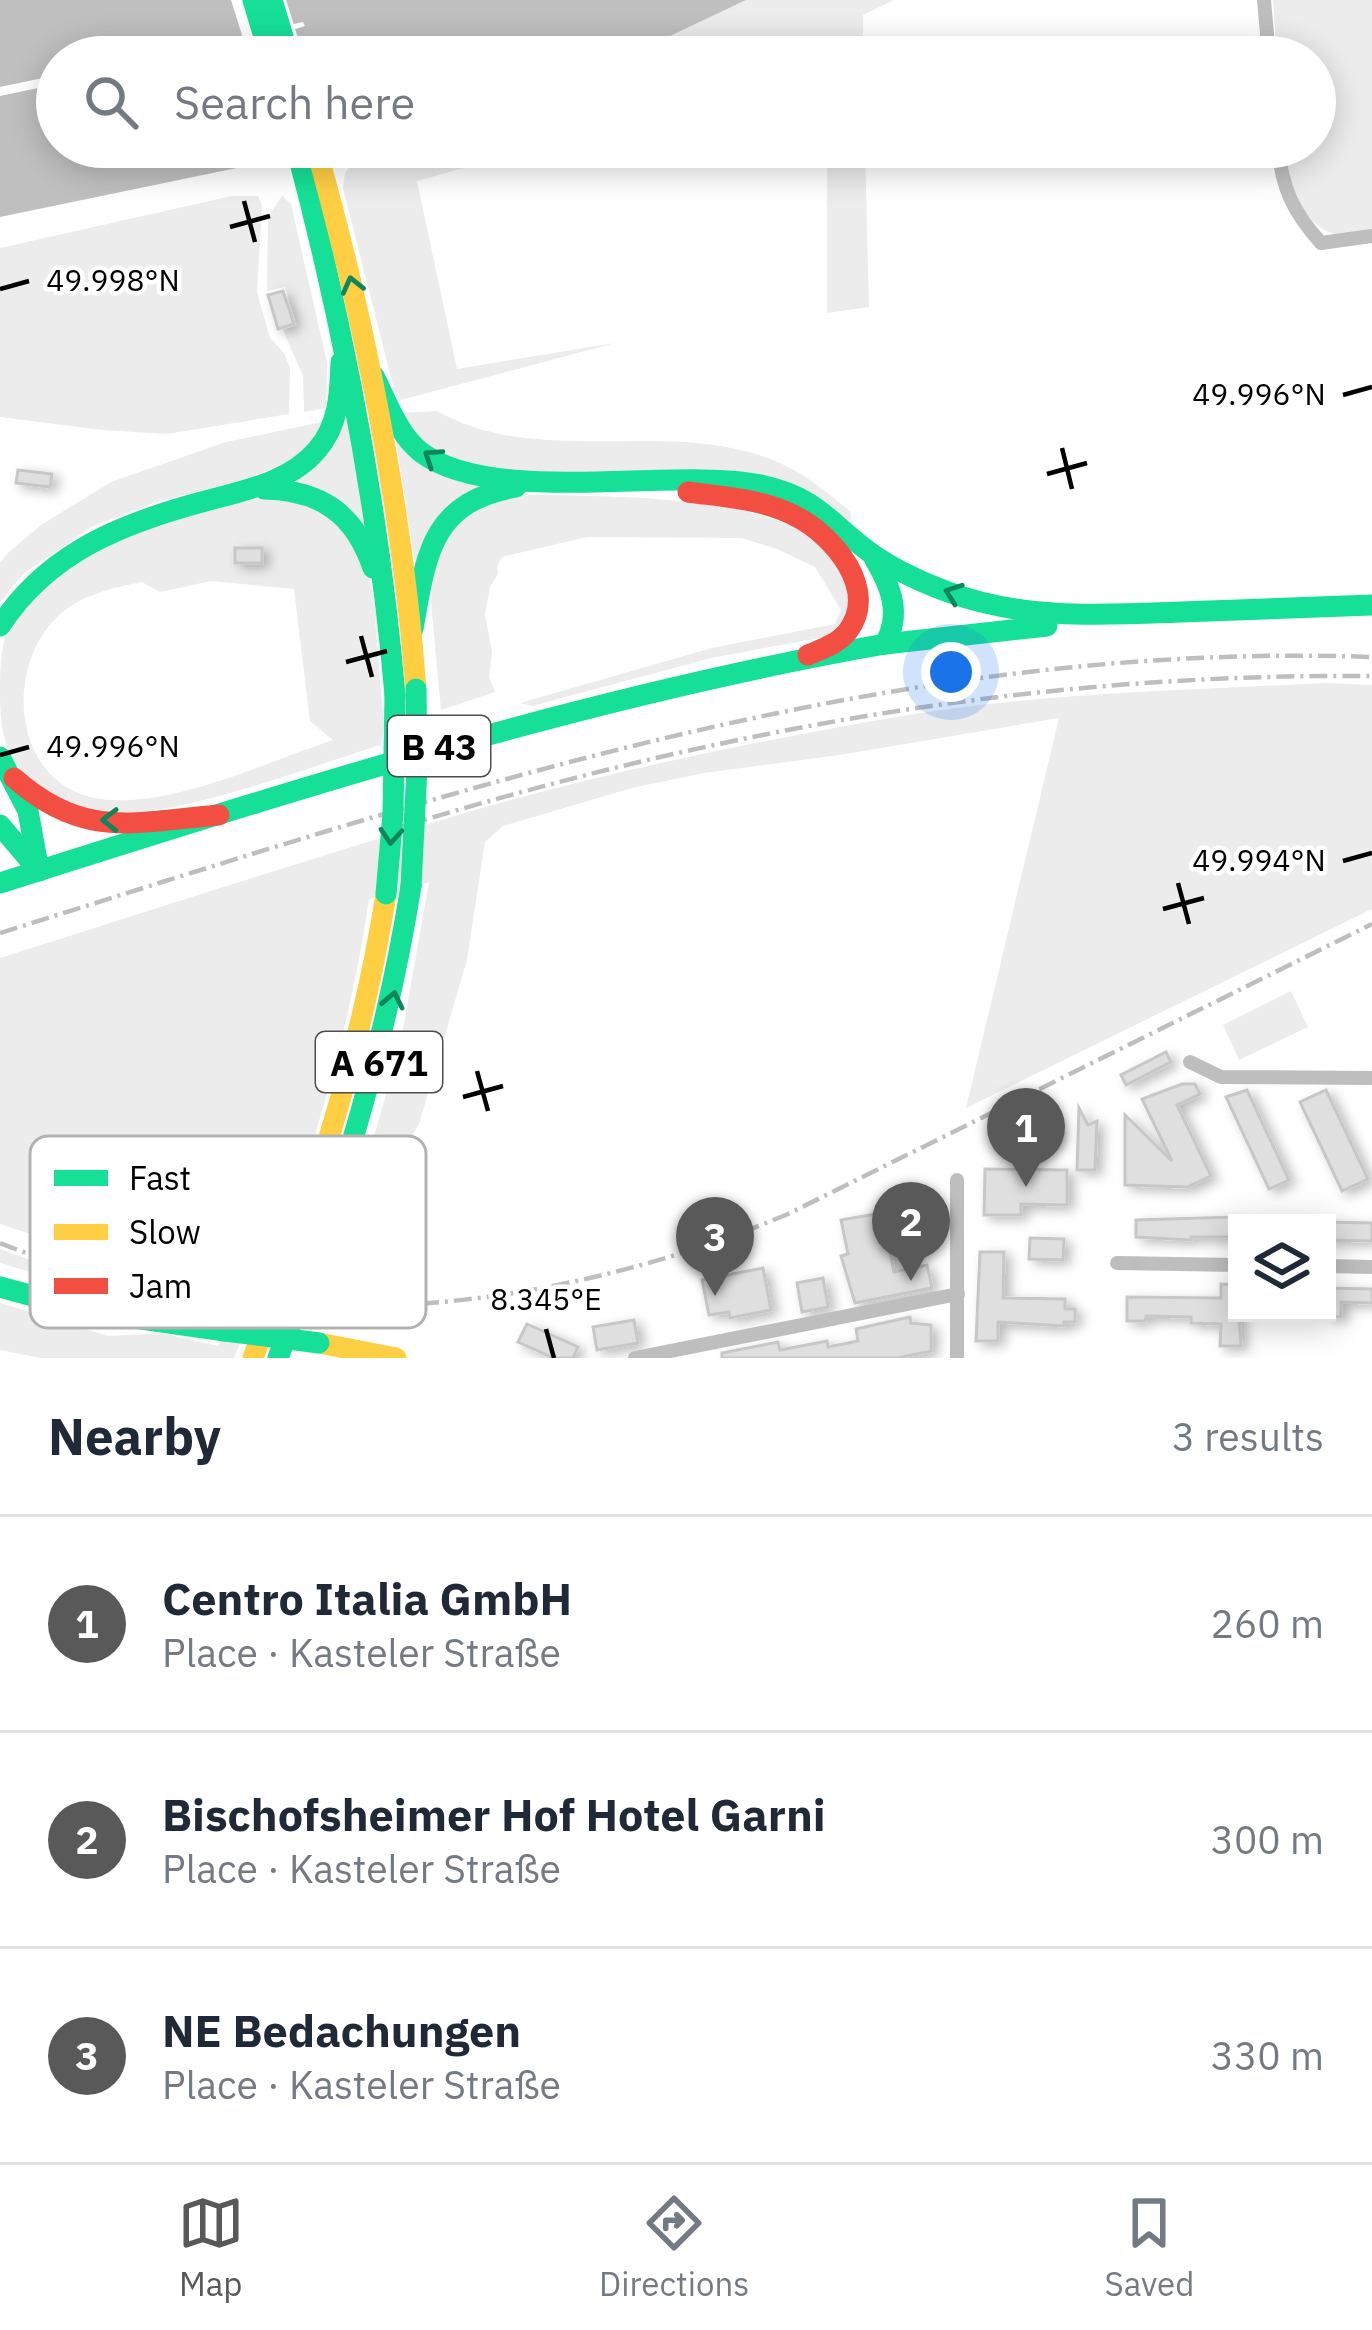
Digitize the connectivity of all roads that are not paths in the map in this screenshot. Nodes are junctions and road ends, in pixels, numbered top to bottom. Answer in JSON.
{"nodes":[{"id":1,"x":253,"y":0,"type":"edge"},
{"id":2,"x":272,"y":0,"type":"edge"},
{"id":3,"x":1264,"y":0,"type":"edge"},
{"id":4,"x":264,"y":36,"type":"edge"},
{"id":5,"x":283,"y":36,"type":"edge"},
{"id":6,"x":1267,"y":36,"type":"edge"},
{"id":7,"x":306,"y":168,"type":"edge"},
{"id":8,"x":318,"y":168,"type":"edge"},
{"id":9,"x":1280,"y":168,"type":"edge"},
{"id":10,"x":320,"y":196,"type":"junction"},
{"id":11,"x":1372,"y":236,"type":"edge"},
{"id":12,"x":342,"y":325,"type":"junction"},
{"id":13,"x":374,"y":376,"type":"junction"},
{"id":14,"x":250,"y":490,"type":"junction"},
{"id":15,"x":872,"y":554,"type":"junction"},
{"id":16,"x":858,"y":597,"type":"junction"},
{"id":17,"x":1372,"y":605,"type":"edge"},
{"id":18,"x":1151,"y":614,"type":"junction"},
{"id":19,"x":1372,"y":619,"type":"edge"},
{"id":20,"x":1076,"y":624,"type":"junction"},
{"id":21,"x":0,"y":626,"type":"edge"},
{"id":22,"x":402,"y":631,"type":"junction"},
{"id":23,"x":885,"y":644,"type":"junction"},
{"id":24,"x":808,"y":655,"type":"junction"},
{"id":25,"x":405,"y":692,"type":"junction"},
{"id":26,"x":0,"y":758,"type":"edge"},
{"id":27,"x":14,"y":778,"type":"junction"},
{"id":28,"x":219,"y":815,"type":"junction"},
{"id":29,"x":0,"y":825,"type":"edge"},
{"id":30,"x":0,"y":846,"type":"edge"},
{"id":31,"x":39,"y":871,"type":"junction"},
{"id":32,"x":0,"y":883,"type":"edge"},
{"id":33,"x":1190,"y":1062,"type":"dead end"},
{"id":34,"x":1372,"y":1078,"type":"edge"},
{"id":35,"x":334,"y":1136,"type":"edge"},
{"id":36,"x":359,"y":1136,"type":"edge"},
{"id":37,"x":957,"y":1180,"type":"dead end"},
{"id":38,"x":1117,"y":1263,"type":"dead end"},
{"id":39,"x":1228,"y":1265,"type":"edge"},
{"id":40,"x":1336,"y":1266,"type":"edge"},
{"id":41,"x":1372,"y":1267,"type":"edge"},
{"id":42,"x":0,"y":1288,"type":"edge"},
{"id":43,"x":958,"y":1294,"type":"junction"},
{"id":44,"x":30,"y":1296,"type":"edge"},
{"id":45,"x":204,"y":1328,"type":"edge"},
{"id":46,"x":265,"y":1328,"type":"edge"},
{"id":47,"x":289,"y":1328,"type":"edge"},
{"id":48,"x":254,"y":1358,"type":"edge"},
{"id":49,"x":278,"y":1358,"type":"edge"},
{"id":50,"x":396,"y":1358,"type":"edge"},
{"id":51,"x":635,"y":1358,"type":"edge"},
{"id":52,"x":957,"y":1358,"type":"edge"}],
"edges":[{"from":1,"to":4,"type":"main road"},
{"from":2,"to":5,"type":"main road"},
{"from":3,"to":6,"type":"street"},
{"from":7,"to":10,"type":"main road","number":"A 671"},
{"from":8,"to":10,"type":"main road","number":"A 671"},
{"from":9,"to":11,"type":"street"},
{"from":10,"to":12,"type":"main road","number":"A 671"},
{"from":13,"to":10,"type":"main road","number":"A 671","one_way":true},
{"from":12,"to":14,"type":"main road"},
{"from":12,"to":22,"type":"main road","number":"A 671"},
{"from":15,"to":13,"type":"main road","one_way":true},
{"from":13,"to":22,"type":"main road","number":"A 671"},
{"from":14,"to":21,"type":"main road"},
{"from":14,"to":22,"type":"main road"},
{"from":18,"to":15,"type":"main road","one_way":true},
{"from":15,"to":23,"type":"main road"},
{"from":16,"to":22,"type":"main road"},
{"from":16,"to":23,"type":"main road"},
{"from":16,"to":24,"type":"main road"},
{"from":17,"to":18,"type":"main road","number":"B 43"},
{"from":18,"to":20,"type":"main road","number":"B 43"},
{"from":19,"to":20,"type":"main road","number":"B 43"},
{"from":20,"to":23,"type":"main road","number":"B 43"},
{"from":22,"to":25,"type":"main road","number":"A 671"},
{"from":23,"to":24,"type":"main road","number":"B 43"},
{"from":24,"to":28,"type":"main road","number":"B 43"},
{"from":25,"to":35,"type":"main road","number":"A 671","one_way":true,"bridge":true},
{"from":36,"to":25,"type":"main road","number":"A 671","one_way":true,"bridge":true},
{"from":26,"to":27,"type":"main road"},
{"from":28,"to":27,"type":"main road","one_way":true},
{"from":27,"to":31,"type":"main road"},
{"from":28,"to":31,"type":"main road","number":"B 43"},
{"from":29,"to":30,"type":"main road"},
{"from":29,"to":31,"type":"main road"},
{"from":31,"to":32,"type":"main road","number":"B 43"},
{"from":33,"to":34,"type":"street"},
{"from":37,"to":43,"type":"street"},
{"from":38,"to":39,"type":"street"},
{"from":40,"to":41,"type":"street"},
{"from":42,"to":44,"type":"main road","bridge":true},
{"from":43,"to":51,"type":"street"},
{"from":43,"to":52,"type":"street"},
{"from":45,"to":50,"type":"main road","bridge":true},
{"from":46,"to":48,"type":"main road","number":"A 671","one_way":true,"bridge":true},
{"from":49,"to":47,"type":"main road","number":"A 671","one_way":true,"bridge":true}]}
